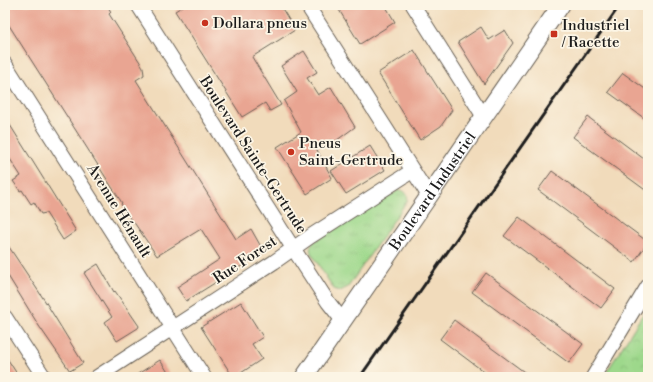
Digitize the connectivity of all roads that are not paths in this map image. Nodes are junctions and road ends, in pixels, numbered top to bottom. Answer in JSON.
{"nodes":[{"id":1,"x":138,"y":5,"type":"edge"},
{"id":2,"x":307,"y":5,"type":"edge"},
{"id":3,"x":413,"y":5,"type":"edge"},
{"id":4,"x":561,"y":5,"type":"edge"},
{"id":5,"x":5,"y":64,"type":"edge"},
{"id":6,"x":484,"y":117,"type":"junction"},
{"id":7,"x":412,"y":171,"type":"junction"},
{"id":8,"x":429,"y":196,"type":"junction"},
{"id":9,"x":293,"y":248,"type":"junction"},
{"id":10,"x":648,"y":286,"type":"edge"},
{"id":11,"x":5,"y":317,"type":"edge"},
{"id":12,"x":342,"y":321,"type":"junction"},
{"id":13,"x":172,"y":328,"type":"junction"},
{"id":14,"x":44,"y":377,"type":"edge"},
{"id":15,"x":97,"y":377,"type":"edge"},
{"id":16,"x":204,"y":377,"type":"edge"},
{"id":17,"x":304,"y":377,"type":"edge"},
{"id":18,"x":593,"y":377,"type":"edge"}],
"edges":[{"from":1,"to":9,"type":"street","name":"Boulevard Sainte-Gertrude"},
{"from":2,"to":7,"type":"street"},
{"from":3,"to":6,"type":"street"},
{"from":4,"to":6,"type":"street","name":"Boulevard Industriel"},
{"from":5,"to":13,"type":"street","name":"Avenue Hénault"},
{"from":6,"to":8,"type":"street","name":"Boulevard Industriel"},
{"from":7,"to":8,"type":"street"},
{"from":7,"to":9,"type":"street","name":"Rue Forest"},
{"from":8,"to":12,"type":"street","name":"Boulevard Industriel"},
{"from":9,"to":12,"type":"street","name":"Boulevard Sainte-Gertrude"},
{"from":9,"to":13,"type":"street","name":"Rue Forest"},
{"from":10,"to":18,"type":"street"},
{"from":11,"to":14,"type":"street"},
{"from":12,"to":17,"type":"street","name":"Boulevard Industriel"},
{"from":13,"to":15,"type":"street","name":"Rue Forest"},
{"from":13,"to":16,"type":"street","name":"Avenue Hénault"}]}
